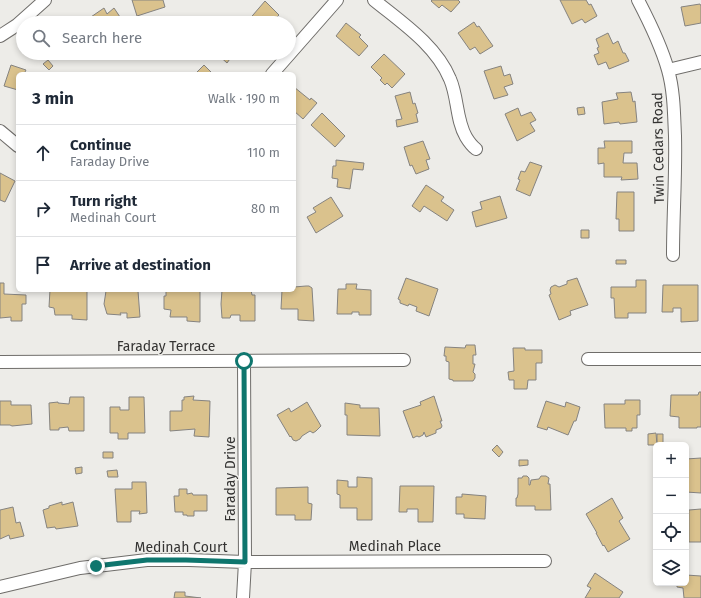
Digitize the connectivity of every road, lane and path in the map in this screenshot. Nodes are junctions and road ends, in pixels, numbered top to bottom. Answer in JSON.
{"nodes":[{"id":1,"x":45,"y":0,"type":"edge"},
{"id":2,"x":337,"y":0,"type":"edge"},
{"id":3,"x":374,"y":0,"type":"edge"},
{"id":4,"x":638,"y":0,"type":"edge"},
{"id":5,"x":27,"y":16,"type":"edge"},
{"id":6,"x":16,"y":26,"type":"edge"},
{"id":7,"x":0,"y":36,"type":"edge"},
{"id":8,"x":296,"y":47,"type":"edge"},
{"id":9,"x":284,"y":60,"type":"edge"},
{"id":10,"x":701,"y":62,"type":"edge"},
{"id":11,"x":668,"y":70,"type":"junction"},
{"id":12,"x":274,"y":72,"type":"edge"},
{"id":13,"x":0,"y":131,"type":"edge"},
{"id":14,"x":16,"y":144,"type":"edge"},
{"id":15,"x":476,"y":150,"type":"dead end"},
{"id":16,"x":674,"y":255,"type":"dead end"},
{"id":17,"x":701,"y":359,"type":"edge"},
{"id":18,"x":404,"y":360,"type":"dead end"},
{"id":19,"x":588,"y":360,"type":"dead end"},
{"id":20,"x":244,"y":361,"type":"junction"},
{"id":21,"x":0,"y":362,"type":"edge"},
{"id":22,"x":545,"y":561,"type":"dead end"},
{"id":23,"x":245,"y":562,"type":"junction"},
{"id":24,"x":0,"y":587,"type":"edge"},
{"id":25,"x":243,"y":598,"type":"edge"}],
"edges":[{"from":1,"to":5,"type":"street"},
{"from":2,"to":8,"type":"street"},
{"from":3,"to":15,"type":"street"},
{"from":4,"to":11,"type":"street","name":"Twin Cedars Road"},
{"from":6,"to":7,"type":"street"},
{"from":9,"to":12,"type":"street"},
{"from":10,"to":11,"type":"street"},
{"from":11,"to":16,"type":"street","name":"Twin Cedars Road"},
{"from":13,"to":14,"type":"street"},
{"from":17,"to":19,"type":"street"},
{"from":18,"to":20,"type":"street","name":"Faraday Terrace"},
{"from":20,"to":21,"type":"street","name":"Faraday Terrace"},
{"from":20,"to":23,"type":"street","name":"Faraday Drive"},
{"from":22,"to":23,"type":"street","name":"Medinah Place"},
{"from":23,"to":24,"type":"street","name":"Medinah Court"},
{"from":23,"to":25,"type":"street","name":"Faraday Drive"}]}
